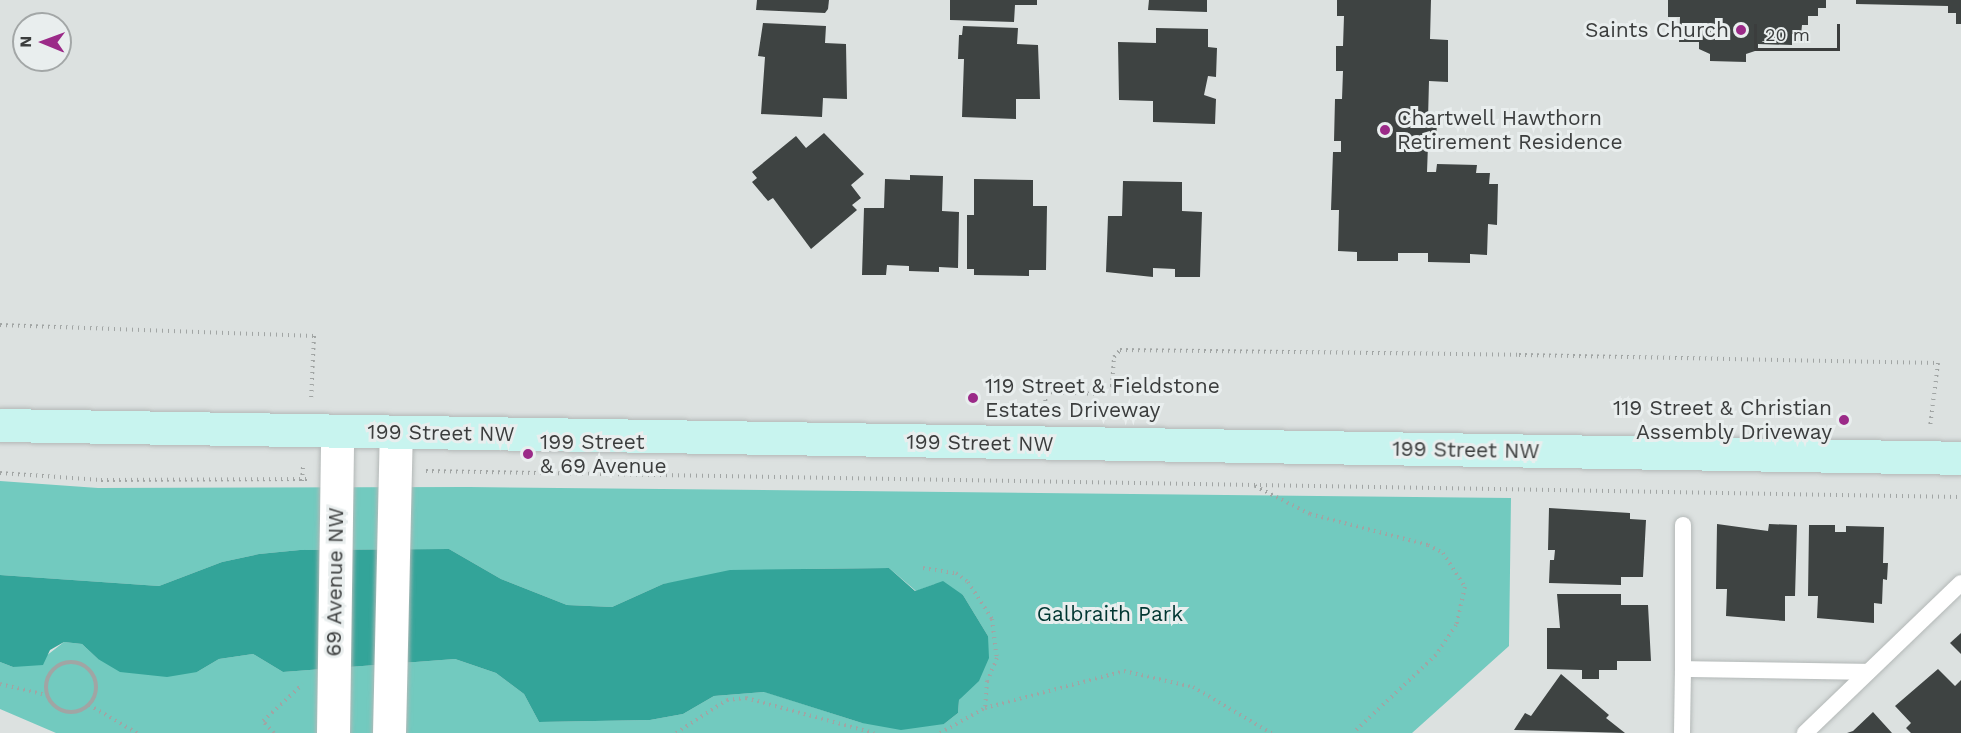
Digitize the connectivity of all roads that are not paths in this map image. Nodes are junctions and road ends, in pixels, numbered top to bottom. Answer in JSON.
{"nodes":[{"id":1,"x":0,"y":425,"type":"edge"},
{"id":2,"x":322,"y":431,"type":"junction"},
{"id":3,"x":396,"y":432,"type":"junction"},
{"id":4,"x":1961,"y":458,"type":"edge"},
{"id":5,"x":1683,"y":525,"type":"dead end"},
{"id":6,"x":1961,"y":583,"type":"edge"},
{"id":7,"x":1683,"y":669,"type":"junction"},
{"id":8,"x":1868,"y":672,"type":"junction"},
{"id":9,"x":333,"y":733,"type":"edge"},
{"id":10,"x":389,"y":733,"type":"edge"},
{"id":11,"x":1682,"y":733,"type":"edge"},
{"id":12,"x":1805,"y":733,"type":"edge"}],
"edges":[{"from":1,"to":2,"type":"main road","name":"199 Street NW"},
{"from":2,"to":3,"type":"main road","name":"199 Street NW"},
{"from":2,"to":9,"type":"street","name":"69 Avenue NW"},
{"from":3,"to":4,"type":"main road","name":"199 Street NW"},
{"from":3,"to":10,"type":"street"},
{"from":5,"to":7,"type":"lane"},
{"from":6,"to":8,"type":"lane"},
{"from":7,"to":8,"type":"lane"},
{"from":7,"to":11,"type":"lane"},
{"from":8,"to":12,"type":"lane"}]}
